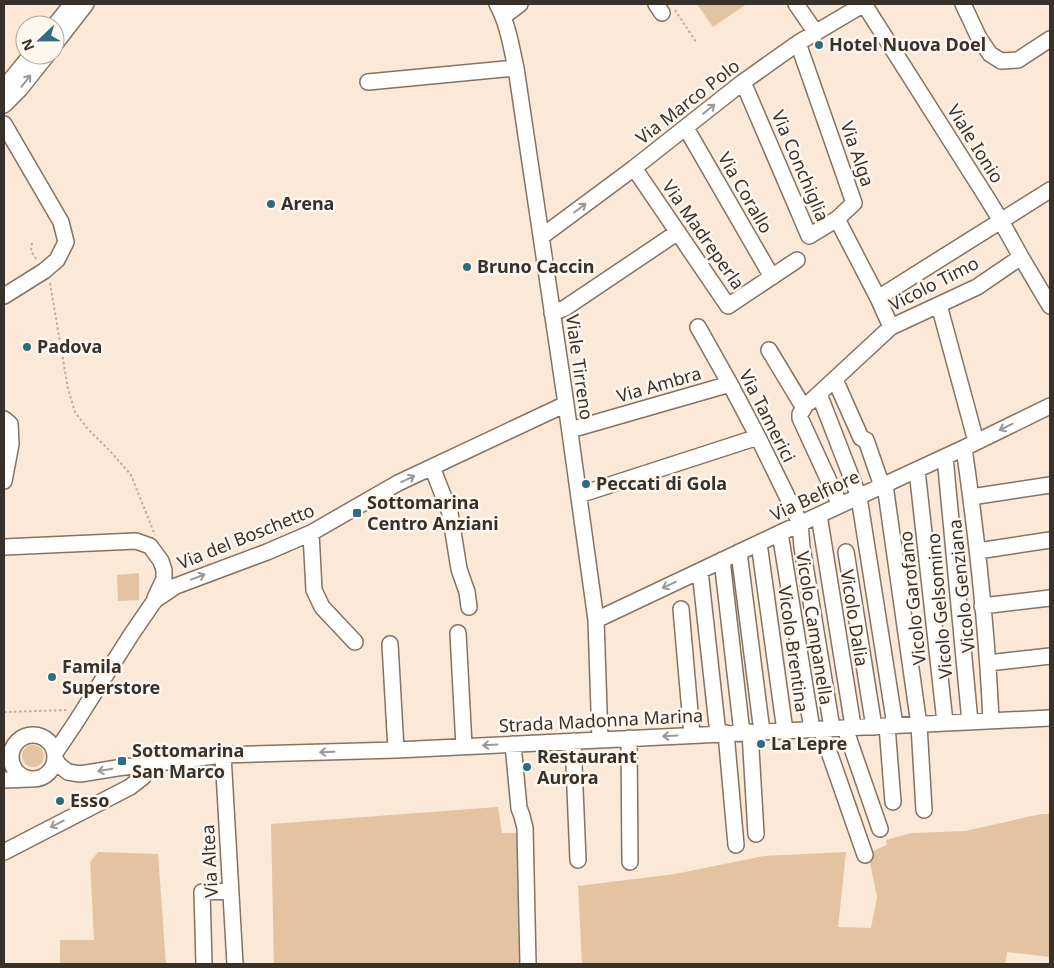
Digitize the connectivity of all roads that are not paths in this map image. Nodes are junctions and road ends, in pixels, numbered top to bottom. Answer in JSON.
{"nodes":[{"id":1,"x":72,"y":4,"type":"edge"},
{"id":2,"x":86,"y":4,"type":"edge"},
{"id":3,"x":520,"y":4,"type":"edge"},
{"id":4,"x":796,"y":4,"type":"edge"},
{"id":5,"x":864,"y":4,"type":"edge"},
{"id":6,"x":963,"y":4,"type":"edge"},
{"id":7,"x":500,"y":10,"type":"edge"},
{"id":8,"x":63,"y":15,"type":"edge"},
{"id":9,"x":65,"y":31,"type":"edge"},
{"id":10,"x":816,"y":33,"type":"junction"},
{"id":11,"x":1050,"y":39,"type":"edge"},
{"id":12,"x":798,"y":43,"type":"junction"},
{"id":13,"x":23,"y":65,"type":"edge"},
{"id":14,"x":38,"y":65,"type":"edge"},
{"id":15,"x":516,"y":68,"type":"junction"},
{"id":16,"x":368,"y":82,"type":"dead end"},
{"id":17,"x":743,"y":82,"type":"junction"},
{"id":18,"x":4,"y":88,"type":"edge"},
{"id":19,"x":4,"y":105,"type":"edge"},
{"id":20,"x":4,"y":124,"type":"edge"},
{"id":21,"x":686,"y":128,"type":"junction"},
{"id":22,"x":634,"y":168,"type":"junction"},
{"id":23,"x":1049,"y":194,"type":"edge"},
{"id":24,"x":837,"y":219,"type":"junction"},
{"id":25,"x":1002,"y":221,"type":"junction"},
{"id":26,"x":678,"y":232,"type":"junction"},
{"id":27,"x":541,"y":237,"type":"junction"},
{"id":28,"x":1020,"y":257,"type":"junction"},
{"id":29,"x":797,"y":260,"type":"dead end"},
{"id":30,"x":772,"y":277,"type":"junction"},
{"id":31,"x":4,"y":296,"type":"edge"},
{"id":32,"x":878,"y":298,"type":"junction"},
{"id":33,"x":939,"y":305,"type":"junction"},
{"id":34,"x":1050,"y":306,"type":"edge"},
{"id":35,"x":552,"y":313,"type":"junction"},
{"id":36,"x":698,"y":327,"type":"dead end"},
{"id":37,"x":891,"y":327,"type":"junction"},
{"id":38,"x":769,"y":350,"type":"dead end"},
{"id":39,"x":730,"y":384,"type":"junction"},
{"id":40,"x":837,"y":384,"type":"dead end"},
{"id":41,"x":821,"y":399,"type":"dead end"},
{"id":42,"x":566,"y":404,"type":"junction"},
{"id":43,"x":1050,"y":406,"type":"edge"},
{"id":44,"x":804,"y":408,"type":"junction"},
{"id":45,"x":4,"y":419,"type":"edge"},
{"id":46,"x":570,"y":430,"type":"junction"},
{"id":47,"x":758,"y":437,"type":"junction"},
{"id":48,"x":971,"y":445,"type":"junction"},
{"id":49,"x":945,"y":456,"type":"junction"},
{"id":50,"x":432,"y":467,"type":"junction"},
{"id":51,"x":917,"y":470,"type":"junction"},
{"id":52,"x":4,"y":481,"type":"edge"},
{"id":53,"x":883,"y":485,"type":"junction"},
{"id":54,"x":1050,"y":485,"type":"edge"},
{"id":55,"x":579,"y":495,"type":"junction"},
{"id":56,"x":858,"y":497,"type":"junction"},
{"id":57,"x":971,"y":497,"type":"junction"},
{"id":58,"x":840,"y":505,"type":"junction"},
{"id":59,"x":819,"y":515,"type":"junction"},
{"id":60,"x":800,"y":523,"type":"junction"},
{"id":61,"x":311,"y":533,"type":"junction"},
{"id":62,"x":780,"y":533,"type":"junction"},
{"id":63,"x":1050,"y":540,"type":"edge"},
{"id":64,"x":759,"y":543,"type":"junction"},
{"id":65,"x":4,"y":547,"type":"edge"},
{"id":66,"x":978,"y":551,"type":"junction"},
{"id":67,"x":739,"y":552,"type":"junction"},
{"id":68,"x":846,"y":552,"type":"dead end"},
{"id":69,"x":722,"y":560,"type":"junction"},
{"id":70,"x":700,"y":571,"type":"junction"},
{"id":71,"x":1050,"y":598,"type":"edge"},
{"id":72,"x":155,"y":600,"type":"junction"},
{"id":73,"x":982,"y":606,"type":"junction"},
{"id":74,"x":469,"y":607,"type":"dead end"},
{"id":75,"x":681,"y":609,"type":"dead end"},
{"id":76,"x":596,"y":620,"type":"junction"},
{"id":77,"x":458,"y":633,"type":"dead end"},
{"id":78,"x":355,"y":642,"type":"dead end"},
{"id":79,"x":390,"y":644,"type":"dead end"},
{"id":80,"x":1050,"y":656,"type":"edge"},
{"id":81,"x":988,"y":663,"type":"junction"},
{"id":82,"x":1050,"y":718,"type":"edge"},
{"id":83,"x":991,"y":721,"type":"junction"},
{"id":84,"x":946,"y":722,"type":"junction"},
{"id":85,"x":970,"y":722,"type":"junction"},
{"id":86,"x":74,"y":725,"type":"junction"},
{"id":87,"x":920,"y":725,"type":"junction"},
{"id":88,"x":886,"y":726,"type":"junction"},
{"id":89,"x":833,"y":728,"type":"junction"},
{"id":90,"x":786,"y":730,"type":"junction"},
{"id":91,"x":751,"y":732,"type":"junction"},
{"id":92,"x":722,"y":734,"type":"junction"},
{"id":93,"x":692,"y":735,"type":"junction"},
{"id":94,"x":40,"y":736,"type":"junction"},
{"id":95,"x":629,"y":738,"type":"junction"},
{"id":96,"x":600,"y":740,"type":"junction"},
{"id":97,"x":573,"y":741,"type":"junction"},
{"id":98,"x":513,"y":744,"type":"junction"},
{"id":99,"x":464,"y":746,"type":"junction"},
{"id":100,"x":396,"y":750,"type":"junction"},
{"id":101,"x":11,"y":754,"type":"junction"},
{"id":102,"x":223,"y":755,"type":"junction"},
{"id":103,"x":55,"y":756,"type":"junction"},
{"id":104,"x":153,"y":763,"type":"junction"},
{"id":105,"x":4,"y":772,"type":"edge"},
{"id":106,"x":34,"y":778,"type":"junction"},
{"id":107,"x":4,"y":780,"type":"edge"},
{"id":108,"x":893,"y":802,"type":"dead end"},
{"id":109,"x":924,"y":810,"type":"dead end"},
{"id":110,"x":880,"y":829,"type":"dead end"},
{"id":111,"x":756,"y":834,"type":"dead end"},
{"id":112,"x":736,"y":845,"type":"dead end"},
{"id":113,"x":4,"y":852,"type":"edge"},
{"id":114,"x":865,"y":855,"type":"dead end"},
{"id":115,"x":578,"y":860,"type":"dead end"},
{"id":116,"x":630,"y":862,"type":"dead end"},
{"id":117,"x":231,"y":891,"type":"junction"},
{"id":118,"x":204,"y":964,"type":"edge"},
{"id":119,"x":236,"y":964,"type":"edge"},
{"id":120,"x":528,"y":964,"type":"edge"}],
"edges":[{"from":1,"to":8,"type":"street"},
{"from":2,"to":9,"type":"street"},
{"from":3,"to":7,"type":"street"},
{"from":4,"to":10,"type":"street"},
{"from":5,"to":10,"type":"street","name":"Via Marco Polo"},
{"from":5,"to":25,"type":"street","name":"Viale Ionio"},
{"from":6,"to":11,"type":"street"},
{"from":7,"to":15,"type":"street","name":"Viale Tirreno"},
{"from":10,"to":12,"type":"street","name":"Via Marco Polo"},
{"from":12,"to":17,"type":"street","name":"Via Marco Polo"},
{"from":12,"to":24,"type":"street","name":"Via Alga"},
{"from":13,"to":18,"type":"street"},
{"from":19,"to":14,"type":"street","one_way":true},
{"from":15,"to":16,"type":"street"},
{"from":15,"to":27,"type":"street","name":"Viale Tirreno"},
{"from":21,"to":17,"type":"street","name":"Via Marco Polo","one_way":true},
{"from":17,"to":24,"type":"street","name":"Via Conchiglia"},
{"from":20,"to":31,"type":"street"},
{"from":21,"to":22,"type":"street","name":"Via Marco Polo"},
{"from":21,"to":30,"type":"street","name":"Via Corallo"},
{"from":22,"to":26,"type":"street","name":"Via Madreperla"},
{"from":27,"to":22,"type":"street","name":"Via Marco Polo","one_way":true},
{"from":23,"to":25,"type":"street"},
{"from":24,"to":32,"type":"street"},
{"from":25,"to":28,"type":"street","name":"Viale Ionio"},
{"from":25,"to":32,"type":"street"},
{"from":26,"to":30,"type":"street","name":"Via Madreperla"},
{"from":26,"to":35,"type":"street"},
{"from":27,"to":35,"type":"street","name":"Viale Tirreno"},
{"from":28,"to":33,"type":"street","name":"Vicolo Timo"},
{"from":28,"to":34,"type":"street","name":"Viale Ionio"},
{"from":29,"to":30,"type":"street","name":"Via Madreperla"},
{"from":32,"to":37,"type":"street","name":"Vicolo Timo"},
{"from":33,"to":37,"type":"street","name":"Vicolo Timo"},
{"from":33,"to":48,"type":"street","name":"Vicolo Genziana"},
{"from":35,"to":42,"type":"street","name":"Viale Tirreno"},
{"from":36,"to":39,"type":"street","name":"Via Tamerici"},
{"from":37,"to":44,"type":"street"},
{"from":38,"to":44,"type":"street"},
{"from":39,"to":46,"type":"street","name":"Via Ambra"},
{"from":39,"to":47,"type":"street","name":"Via Tamerici"},
{"from":40,"to":53,"type":"street"},
{"from":41,"to":56,"type":"street"},
{"from":42,"to":46,"type":"street","name":"Viale Tirreno"},
{"from":42,"to":50,"type":"street","name":"Via del Boschetto"},
{"from":43,"to":48,"type":"street","name":"Via Belfiore","one_way":true},
{"from":44,"to":58,"type":"street"},
{"from":45,"to":52,"type":"street"},
{"from":46,"to":55,"type":"street","name":"Viale Tirreno"},
{"from":47,"to":55,"type":"street"},
{"from":47,"to":60,"type":"street","name":"Via Tamerici"},
{"from":48,"to":49,"type":"street","name":"Via Belfiore"},
{"from":48,"to":57,"type":"street","name":"Vicolo Genziana"},
{"from":49,"to":51,"type":"street","name":"Via Belfiore"},
{"from":49,"to":85,"type":"street","name":"Vicolo Gelsomino"},
{"from":61,"to":50,"type":"street","name":"Via del Boschetto","one_way":true},
{"from":50,"to":74,"type":"street"},
{"from":51,"to":53,"type":"street","name":"Via Belfiore"},
{"from":51,"to":84,"type":"street","name":"Vicolo Garofano"},
{"from":53,"to":56,"type":"street","name":"Via Belfiore"},
{"from":53,"to":87,"type":"street"},
{"from":54,"to":57,"type":"street"},
{"from":55,"to":76,"type":"street","name":"Viale Tirreno"},
{"from":56,"to":58,"type":"street","name":"Via Belfiore"},
{"from":56,"to":88,"type":"street"},
{"from":57,"to":66,"type":"street","name":"Vicolo Genziana"},
{"from":58,"to":59,"type":"street","name":"Via Belfiore"},
{"from":59,"to":60,"type":"street","name":"Via Belfiore"},
{"from":59,"to":89,"type":"street","name":"Vicolo Dalia"},
{"from":60,"to":62,"type":"street","name":"Via Belfiore"},
{"from":60,"to":89,"type":"street"},
{"from":72,"to":61,"type":"street","name":"Via del Boschetto","one_way":true},
{"from":61,"to":78,"type":"street"},
{"from":62,"to":64,"type":"street","name":"Via Belfiore"},
{"from":62,"to":89,"type":"street","name":"Vicolo Campanella"},
{"from":63,"to":66,"type":"street"},
{"from":64,"to":67,"type":"street","name":"Via Belfiore"},
{"from":64,"to":90,"type":"street","name":"Vicolo Brentina"},
{"from":65,"to":72,"type":"street"},
{"from":66,"to":73,"type":"street","name":"Vicolo Genziana"},
{"from":67,"to":69,"type":"street","name":"Via Belfiore"},
{"from":67,"to":91,"type":"street"},
{"from":68,"to":88,"type":"street"},
{"from":69,"to":70,"type":"street","name":"Via Belfiore"},
{"from":69,"to":91,"type":"street"},
{"from":70,"to":76,"type":"street","name":"Via Belfiore","one_way":true},
{"from":70,"to":92,"type":"street"},
{"from":71,"to":73,"type":"street"},
{"from":72,"to":86,"type":"street","name":"Via del Boschetto"},
{"from":73,"to":81,"type":"street","name":"Vicolo Genziana"},
{"from":75,"to":93,"type":"street"},
{"from":76,"to":96,"type":"street","name":"Viale Tirreno"},
{"from":77,"to":99,"type":"street"},
{"from":79,"to":100,"type":"street"},
{"from":80,"to":81,"type":"street"},
{"from":81,"to":83,"type":"street","name":"Vicolo Genziana"},
{"from":82,"to":83,"type":"street","name":"Strada Madonna Marina"},
{"from":83,"to":85,"type":"street","name":"Strada Madonna Marina"},
{"from":84,"to":85,"type":"street","name":"Strada Madonna Marina"},
{"from":84,"to":87,"type":"street","name":"Strada Madonna Marina"},
{"from":86,"to":94,"type":"street"},
{"from":86,"to":103,"type":"street","name":"Via del Boschetto"},
{"from":87,"to":88,"type":"street","name":"Strada Madonna Marina"},
{"from":87,"to":109,"type":"street"},
{"from":88,"to":89,"type":"street","name":"Strada Madonna Marina"},
{"from":88,"to":108,"type":"street"},
{"from":89,"to":90,"type":"street","name":"Strada Madonna Marina"},
{"from":89,"to":110,"type":"street"},
{"from":89,"to":114,"type":"street"},
{"from":90,"to":91,"type":"street","name":"Strada Madonna Marina"},
{"from":91,"to":92,"type":"street","name":"Strada Madonna Marina"},
{"from":91,"to":111,"type":"street"},
{"from":92,"to":93,"type":"street","name":"Strada Madonna Marina"},
{"from":92,"to":112,"type":"street"},
{"from":93,"to":95,"type":"street","name":"Strada Madonna Marina","one_way":true},
{"from":94,"to":101,"type":"street"},
{"from":94,"to":103,"type":"street"},
{"from":95,"to":96,"type":"street","name":"Strada Madonna Marina"},
{"from":95,"to":116,"type":"street"},
{"from":96,"to":97,"type":"street","name":"Strada Madonna Marina"},
{"from":97,"to":98,"type":"street","name":"Strada Madonna Marina"},
{"from":97,"to":115,"type":"street"},
{"from":98,"to":99,"type":"street","name":"Strada Madonna Marina","one_way":true},
{"from":98,"to":120,"type":"street"},
{"from":99,"to":100,"type":"street","name":"Strada Madonna Marina"},
{"from":100,"to":102,"type":"street","name":"Strada Madonna Marina","one_way":true},
{"from":101,"to":105,"type":"street"},
{"from":101,"to":106,"type":"street"},
{"from":102,"to":104,"type":"street","name":"Strada Madonna Marina"},
{"from":102,"to":117,"type":"street","name":"Via Altea"},
{"from":104,"to":103,"type":"street","name":"Strada Madonna Marina","one_way":true},
{"from":103,"to":106,"type":"street"},
{"from":104,"to":113,"type":"street","one_way":true},
{"from":106,"to":107,"type":"street"},
{"from":117,"to":118,"type":"street"},
{"from":117,"to":119,"type":"street","name":"Via Altea"}]}
